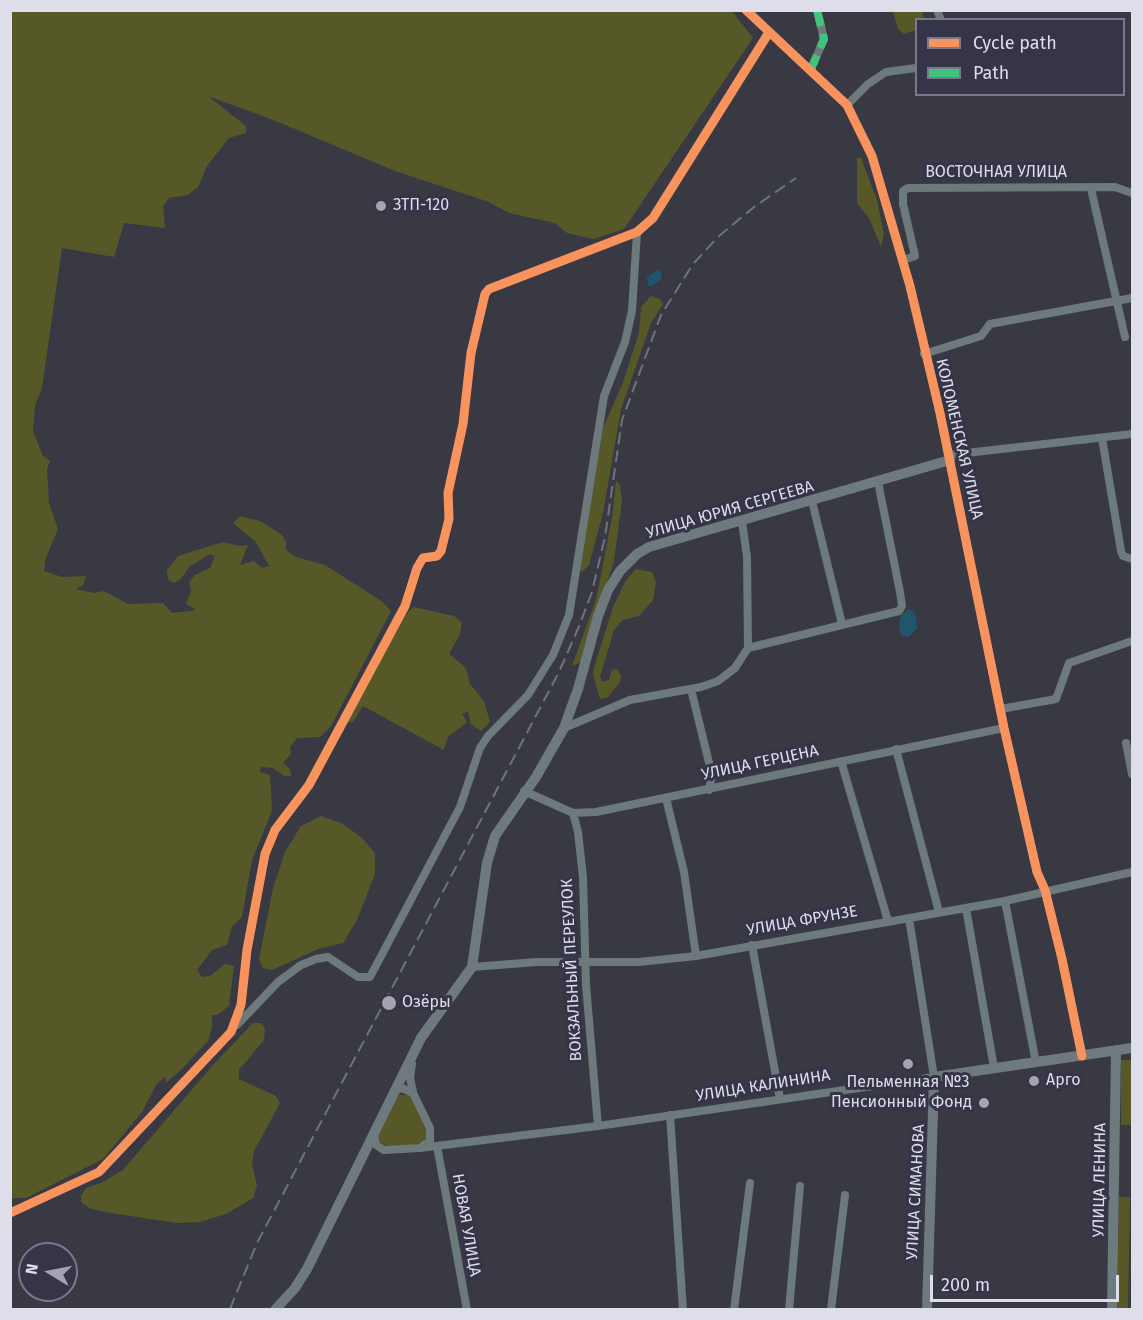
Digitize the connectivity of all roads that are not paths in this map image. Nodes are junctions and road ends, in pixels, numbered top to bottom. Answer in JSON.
{"nodes":[{"id":1,"x":746,"y":10,"type":"edge"},
{"id":2,"x":817,"y":10,"type":"edge"},
{"id":3,"x":768,"y":34,"type":"junction"},
{"id":4,"x":915,"y":68,"type":"edge"},
{"id":5,"x":811,"y":69,"type":"junction"},
{"id":6,"x":847,"y":105,"type":"junction"},
{"id":7,"x":1091,"y":189,"type":"junction"},
{"id":8,"x":1132,"y":193,"type":"edge"},
{"id":9,"x":637,"y":232,"type":"junction"},
{"id":10,"x":903,"y":260,"type":"junction"},
{"id":11,"x":1132,"y":298,"type":"edge"},
{"id":12,"x":1116,"y":301,"type":"junction"},
{"id":13,"x":1125,"y":337,"type":"dead end"},
{"id":14,"x":924,"y":354,"type":"junction"},
{"id":15,"x":1132,"y":434,"type":"edge"},
{"id":16,"x":1102,"y":438,"type":"junction"},
{"id":17,"x":950,"y":457,"type":"junction"},
{"id":18,"x":878,"y":482,"type":"junction"},
{"id":19,"x":812,"y":501,"type":"junction"},
{"id":20,"x":742,"y":521,"type":"junction"},
{"id":21,"x":1132,"y":559,"type":"edge"},
{"id":22,"x":842,"y":624,"type":"junction"},
{"id":23,"x":1132,"y":641,"type":"edge"},
{"id":24,"x":748,"y":648,"type":"junction"},
{"id":25,"x":691,"y":689,"type":"junction"},
{"id":26,"x":1001,"y":709,"type":"junction"},
{"id":27,"x":564,"y":728,"type":"junction"},
{"id":28,"x":1004,"y":728,"type":"junction"},
{"id":29,"x":1126,"y":742,"type":"dead end"},
{"id":30,"x":896,"y":749,"type":"junction"},
{"id":31,"x":841,"y":761,"type":"junction"},
{"id":32,"x":1132,"y":774,"type":"edge"},
{"id":33,"x":709,"y":790,"type":"junction"},
{"id":34,"x":524,"y":791,"type":"junction"},
{"id":35,"x":666,"y":798,"type":"junction"},
{"id":36,"x":573,"y":813,"type":"junction"},
{"id":37,"x":1132,"y":872,"type":"edge"},
{"id":38,"x":1045,"y":890,"type":"junction"},
{"id":39,"x":1005,"y":901,"type":"junction"},
{"id":40,"x":966,"y":908,"type":"junction"},
{"id":41,"x":939,"y":912,"type":"junction"},
{"id":42,"x":909,"y":918,"type":"junction"},
{"id":43,"x":888,"y":921,"type":"junction"},
{"id":44,"x":752,"y":945,"type":"junction"},
{"id":45,"x":696,"y":956,"type":"junction"},
{"id":46,"x":586,"y":962,"type":"junction"},
{"id":47,"x":472,"y":967,"type":"junction"},
{"id":48,"x":231,"y":1032,"type":"junction"},
{"id":49,"x":1132,"y":1048,"type":"edge"},
{"id":50,"x":1116,"y":1050,"type":"junction"},
{"id":51,"x":414,"y":1051,"type":"junction"},
{"id":52,"x":1132,"y":1054,"type":"edge"},
{"id":53,"x":1082,"y":1056,"type":"junction"},
{"id":54,"x":1116,"y":1062,"type":"junction"},
{"id":55,"x":1036,"y":1063,"type":"junction"},
{"id":56,"x":993,"y":1068,"type":"junction"},
{"id":57,"x":934,"y":1077,"type":"junction"},
{"id":58,"x":394,"y":1091,"type":"junction"},
{"id":59,"x":413,"y":1093,"type":"junction"},
{"id":60,"x":780,"y":1099,"type":"junction"},
{"id":61,"x":670,"y":1115,"type":"junction"},
{"id":62,"x":598,"y":1126,"type":"junction"},
{"id":63,"x":430,"y":1128,"type":"junction"},
{"id":64,"x":374,"y":1130,"type":"junction"},
{"id":65,"x":448,"y":1144,"type":"junction"},
{"id":66,"x":437,"y":1146,"type":"junction"},
{"id":67,"x":420,"y":1148,"type":"junction"},
{"id":68,"x":750,"y":1183,"type":"dead end"},
{"id":69,"x":800,"y":1186,"type":"dead end"},
{"id":70,"x":845,"y":1195,"type":"dead end"},
{"id":71,"x":10,"y":1213,"type":"edge"},
{"id":72,"x":275,"y":1310,"type":"edge"},
{"id":73,"x":467,"y":1310,"type":"edge"},
{"id":74,"x":683,"y":1310,"type":"edge"},
{"id":75,"x":734,"y":1310,"type":"edge"},
{"id":76,"x":789,"y":1310,"type":"edge"},
{"id":77,"x":831,"y":1310,"type":"edge"},
{"id":78,"x":927,"y":1310,"type":"edge"},
{"id":79,"x":1112,"y":1310,"type":"edge"}],
"edges":[{"from":1,"to":3,"type":"street","name":"КОЛОМЕНСКАЯ УЛИЦА"},
{"from":2,"to":5,"type":"street"},
{"from":3,"to":5,"type":"street","name":"КОЛОМЕНСКАЯ УЛИЦА"},
{"from":3,"to":9,"type":"street"},
{"from":4,"to":6,"type":"street"},
{"from":5,"to":6,"type":"street","name":"КОЛОМЕНСКАЯ УЛИЦА"},
{"from":6,"to":10,"type":"street","name":"КОЛОМЕНСКАЯ УЛИЦА"},
{"from":7,"to":8,"type":"street","name":"ВОСТОЧНАЯ УЛИЦА"},
{"from":7,"to":10,"type":"street","name":"ВОСТОЧНАЯ УЛИЦА"},
{"from":7,"to":12,"type":"street"},
{"from":9,"to":48,"type":"street"},
{"from":9,"to":48,"type":"street"},
{"from":10,"to":14,"type":"street","name":"КОЛОМЕНСКАЯ УЛИЦА"},
{"from":11,"to":12,"type":"street"},
{"from":12,"to":13,"type":"street"},
{"from":12,"to":14,"type":"street"},
{"from":14,"to":17,"type":"street","name":"КОЛОМЕНСКАЯ УЛИЦА"},
{"from":15,"to":16,"type":"street","name":"УЛИЦА ЮРИЯ СЕРГЕЕВА"},
{"from":16,"to":17,"type":"street","name":"УЛИЦА ЮРИЯ СЕРГЕЕВА"},
{"from":16,"to":21,"type":"street"},
{"from":17,"to":18,"type":"main road","name":"УЛИЦА ЮРИЯ СЕРГЕЕВА"},
{"from":17,"to":26,"type":"street","name":"КОЛОМЕНСКАЯ УЛИЦА"},
{"from":18,"to":19,"type":"main road","name":"УЛИЦА ЮРИЯ СЕРГЕЕВА"},
{"from":18,"to":22,"type":"street"},
{"from":19,"to":20,"type":"main road","name":"УЛИЦА ЮРИЯ СЕРГЕЕВА"},
{"from":19,"to":22,"type":"street"},
{"from":20,"to":24,"type":"street"},
{"from":20,"to":27,"type":"main road","name":"УЛИЦА ЮРИЯ СЕРГЕЕВА"},
{"from":22,"to":24,"type":"street"},
{"from":23,"to":26,"type":"street"},
{"from":24,"to":25,"type":"street"},
{"from":25,"to":27,"type":"street"},
{"from":25,"to":33,"type":"street"},
{"from":26,"to":28,"type":"street","name":"КОЛОМЕНСКАЯ УЛИЦА"},
{"from":27,"to":34,"type":"main road","name":"УЛИЦА ЮРИЯ СЕРГЕЕВА"},
{"from":28,"to":30,"type":"street","name":"УЛИЦА ГЕРЦЕНА"},
{"from":28,"to":38,"type":"street","name":"КОЛОМЕНСКАЯ УЛИЦА"},
{"from":29,"to":32,"type":"street"},
{"from":30,"to":31,"type":"street","name":"УЛИЦА ГЕРЦЕНА"},
{"from":30,"to":41,"type":"street"},
{"from":31,"to":33,"type":"street","name":"УЛИЦА ГЕРЦЕНА"},
{"from":31,"to":43,"type":"street"},
{"from":33,"to":35,"type":"street","name":"УЛИЦА ГЕРЦЕНА"},
{"from":34,"to":36,"type":"street","name":"УЛИЦА ГЕРЦЕНА"},
{"from":34,"to":47,"type":"main road","name":"УЛИЦА ЮРИЯ СЕРГЕЕВА"},
{"from":35,"to":36,"type":"street","name":"УЛИЦА ГЕРЦЕНА"},
{"from":35,"to":45,"type":"street"},
{"from":36,"to":46,"type":"street","name":"ВОКЗАЛЬНЫЙ ПЕРЕУЛОК"},
{"from":37,"to":38,"type":"street","name":"УЛИЦА ФРУНЗЕ"},
{"from":38,"to":39,"type":"street","name":"УЛИЦА ФРУНЗЕ"},
{"from":38,"to":53,"type":"street","name":"КОЛОМЕНСКАЯ УЛИЦА"},
{"from":39,"to":40,"type":"street","name":"УЛИЦА ФРУНЗЕ"},
{"from":39,"to":55,"type":"street"},
{"from":40,"to":41,"type":"street","name":"УЛИЦА ФРУНЗЕ"},
{"from":40,"to":56,"type":"street"},
{"from":41,"to":42,"type":"street","name":"УЛИЦА ФРУНЗЕ"},
{"from":42,"to":43,"type":"street","name":"УЛИЦА ФРУНЗЕ"},
{"from":42,"to":57,"type":"street"},
{"from":43,"to":44,"type":"street","name":"УЛИЦА ФРУНЗЕ"},
{"from":44,"to":45,"type":"street","name":"УЛИЦА ФРУНЗЕ"},
{"from":44,"to":60,"type":"street"},
{"from":45,"to":46,"type":"street","name":"УЛИЦА ФРУНЗЕ"},
{"from":46,"to":47,"type":"street","name":"УЛИЦА ФРУНЗЕ"},
{"from":46,"to":62,"type":"street","name":"ВОКЗАЛЬНЫЙ ПЕРЕУЛОК"},
{"from":47,"to":51,"type":"main road","name":"УЛИЦА ЮРИЯ СЕРГЕЕВА"},
{"from":48,"to":71,"type":"street"},
{"from":49,"to":50,"type":"main road","name":"УЛИЦА КАЛИНИНА"},
{"from":50,"to":53,"type":"main road","name":"УЛИЦА КАЛИНИНА"},
{"from":50,"to":54,"type":"main road","name":"УЛИЦА ЛЕНИНА"},
{"from":51,"to":58,"type":"main road","name":"УЛИЦА ЮРИЯ СЕРГЕЕВА"},
{"from":51,"to":59,"type":"street"},
{"from":52,"to":54,"type":"main road"},
{"from":53,"to":55,"type":"main road","name":"УЛИЦА КАЛИНИНА"},
{"from":54,"to":79,"type":"main road","name":"УЛИЦА ЛЕНИНА"},
{"from":55,"to":56,"type":"main road","name":"УЛИЦА КАЛИНИНА"},
{"from":56,"to":57,"type":"main road","name":"УЛИЦА КАЛИНИНА"},
{"from":57,"to":60,"type":"street","name":"УЛИЦА КАЛИНИНА"},
{"from":57,"to":78,"type":"main road","name":"УЛИЦА СИМАНОВА"},
{"from":58,"to":59,"type":"street"},
{"from":58,"to":64,"type":"main road"},
{"from":59,"to":63,"type":"street"},
{"from":60,"to":61,"type":"street","name":"УЛИЦА КАЛИНИНА"},
{"from":61,"to":62,"type":"street","name":"УЛИЦА КАЛИНИНА"},
{"from":61,"to":74,"type":"street"},
{"from":62,"to":65,"type":"street","name":"УЛИЦА КАЛИНИНА"},
{"from":63,"to":65,"type":"street"},
{"from":63,"to":67,"type":"street"},
{"from":64,"to":67,"type":"street"},
{"from":64,"to":72,"type":"main road"},
{"from":65,"to":66,"type":"street","name":"УЛИЦА КАЛИНИНА"},
{"from":66,"to":67,"type":"street","name":"УЛИЦА КАЛИНИНА"},
{"from":66,"to":73,"type":"street","name":"НОВАЯ УЛИЦА"},
{"from":68,"to":75,"type":"street"},
{"from":69,"to":76,"type":"street"},
{"from":70,"to":77,"type":"street"}]}
